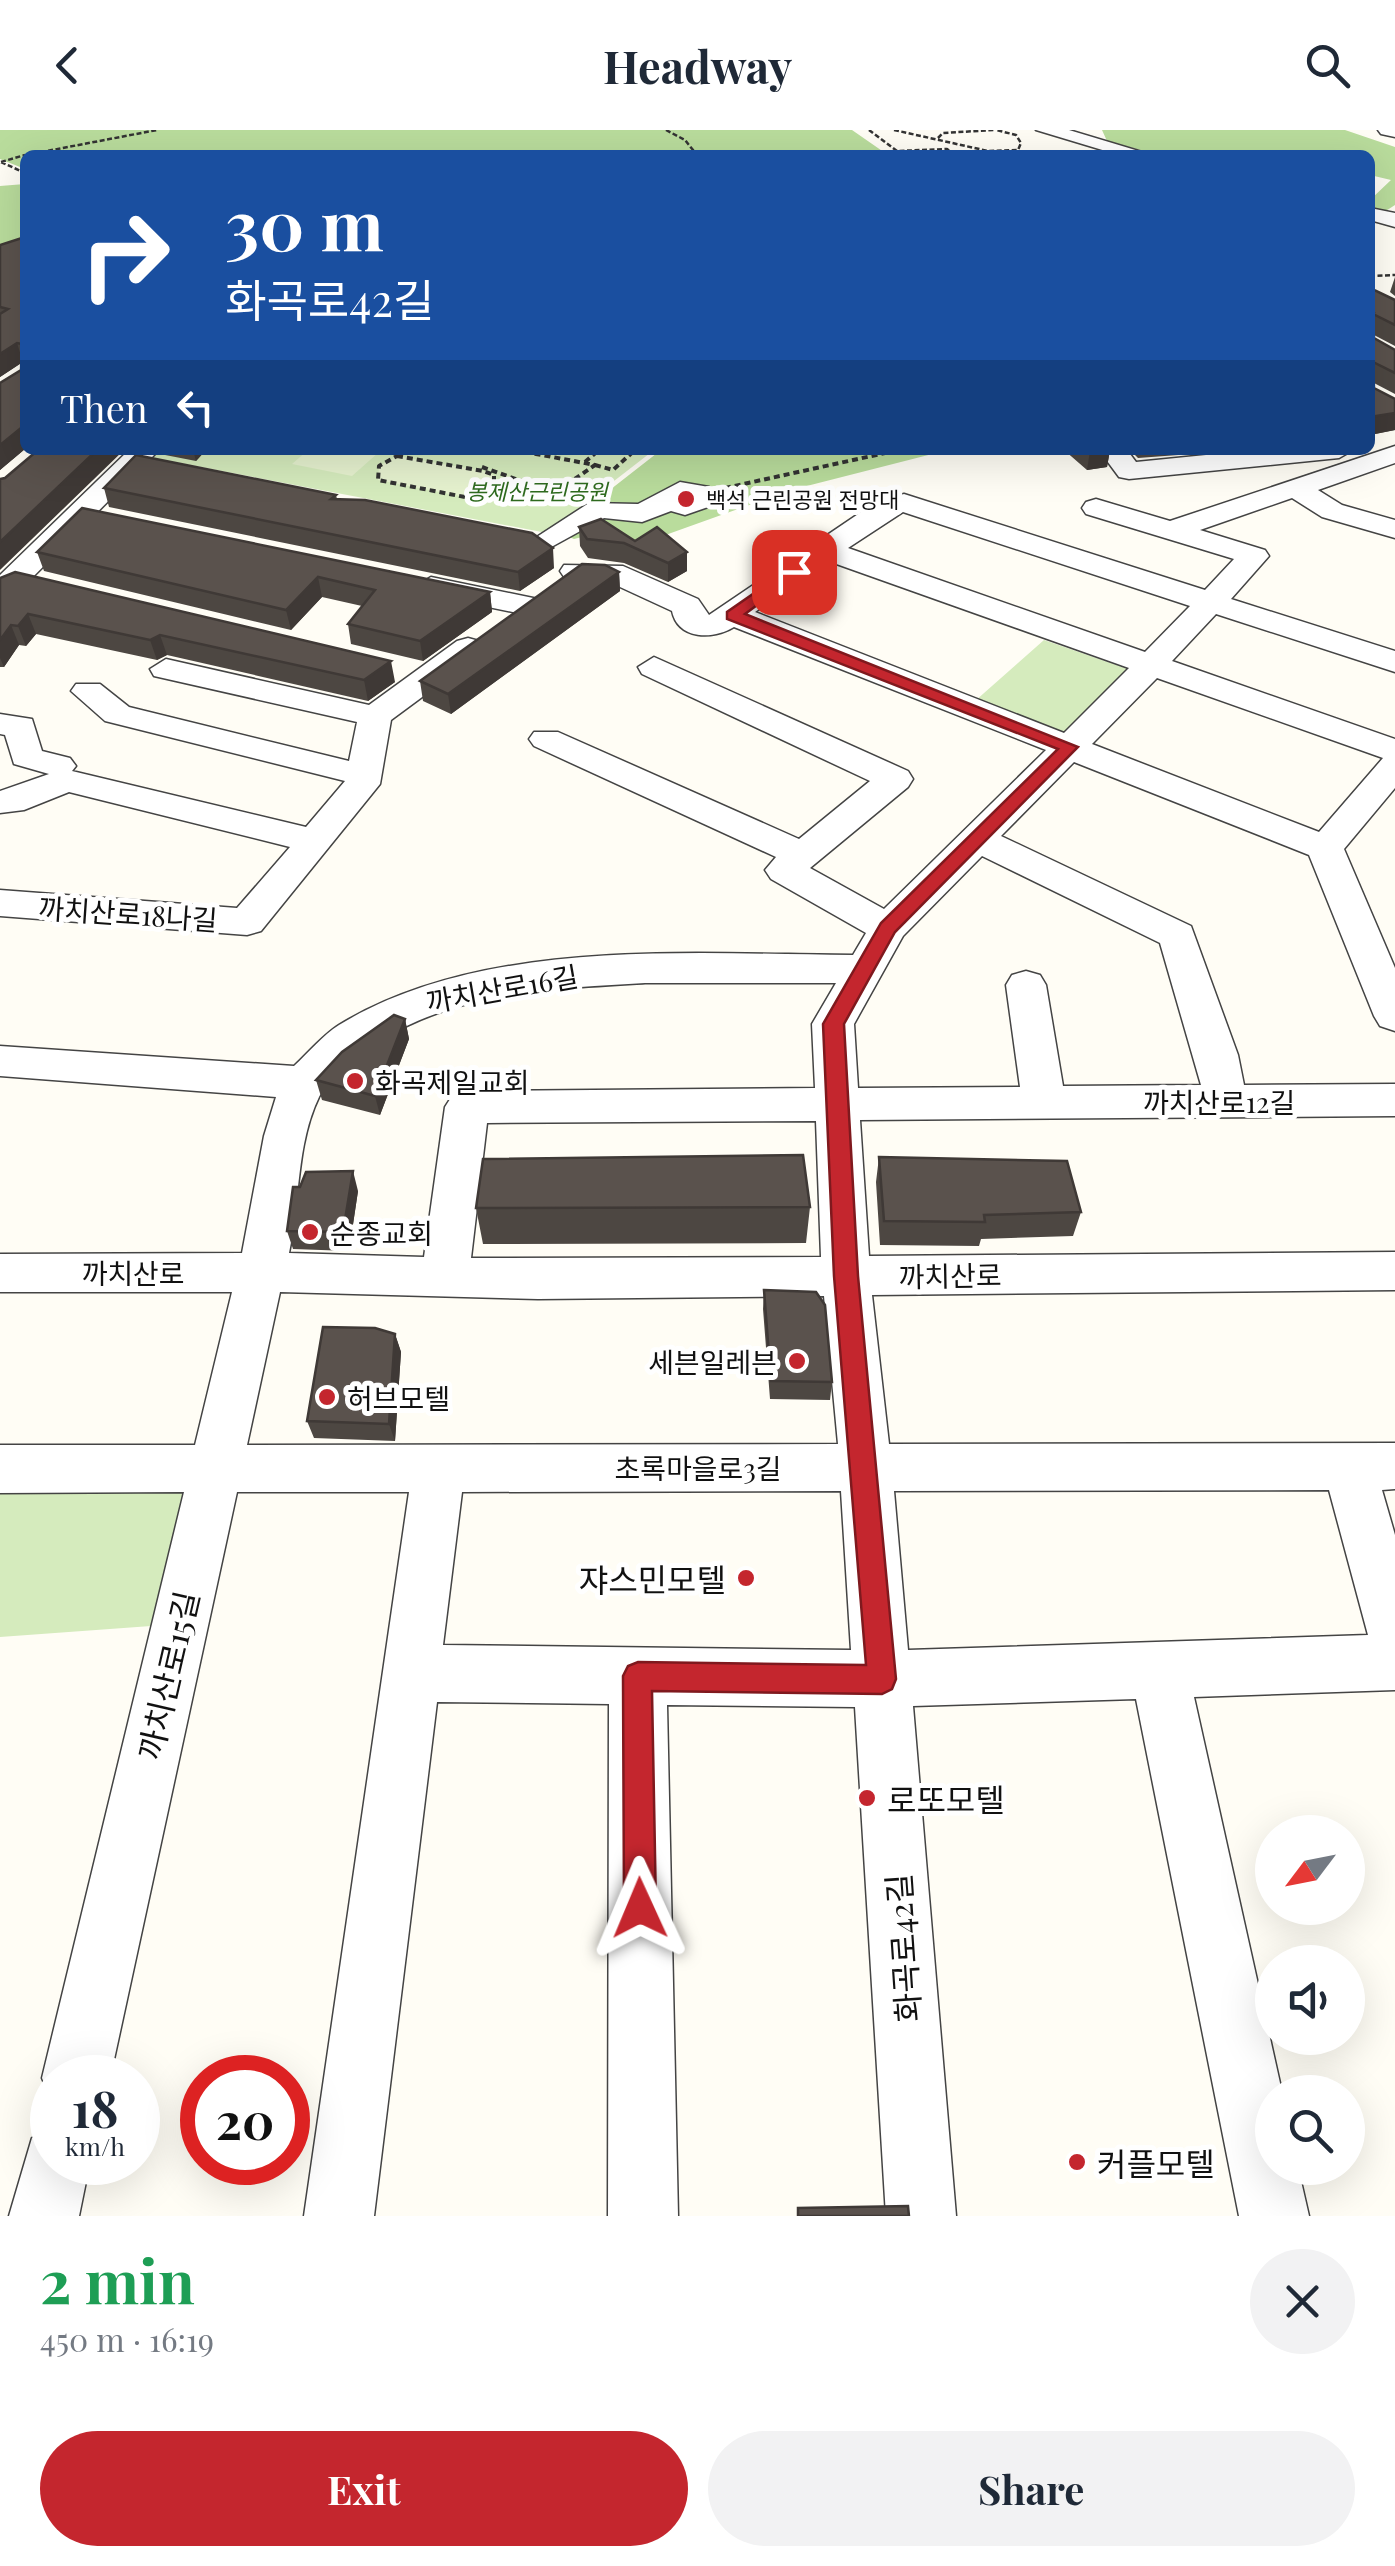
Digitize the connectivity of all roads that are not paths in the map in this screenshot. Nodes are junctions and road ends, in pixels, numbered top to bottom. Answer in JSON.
{"nodes":[{"id":1,"x":1046,"y":130,"type":"edge"},
{"id":2,"x":1123,"y":150,"type":"edge"},
{"id":3,"x":1379,"y":446,"type":"edge"},
{"id":4,"x":1117,"y":455,"type":"edge"},
{"id":5,"x":1236,"y":455,"type":"edge"},
{"id":6,"x":1361,"y":455,"type":"edge"},
{"id":7,"x":140,"y":456,"type":"edge"},
{"id":8,"x":1187,"y":457,"type":"edge"},
{"id":9,"x":173,"y":469,"type":"edge"},
{"id":10,"x":1395,"y":478,"type":"edge"},
{"id":11,"x":1295,"y":488,"type":"junction"},
{"id":12,"x":699,"y":493,"type":"road end"},
{"id":13,"x":1096,"y":508,"type":"dead end"},
{"id":14,"x":82,"y":513,"type":"junction"},
{"id":15,"x":113,"y":519,"type":"edge"},
{"id":16,"x":1395,"y":528,"type":"edge"},
{"id":17,"x":1172,"y":530,"type":"junction"},
{"id":18,"x":824,"y":550,"type":"junction"},
{"id":19,"x":575,"y":570,"type":"junction"},
{"id":20,"x":398,"y":579,"type":"edge"},
{"id":21,"x":8,"y":584,"type":"edge"},
{"id":22,"x":54,"y":586,"type":"edge"},
{"id":23,"x":1210,"y":602,"type":"junction"},
{"id":24,"x":526,"y":606,"type":"junction"},
{"id":25,"x":733,"y":615,"type":"junction"},
{"id":26,"x":1395,"y":662,"type":"edge"},
{"id":27,"x":1152,"y":665,"type":"junction"},
{"id":28,"x":654,"y":666,"type":"dead end"},
{"id":29,"x":392,"y":667,"type":"edge"},
{"id":30,"x":166,"y":669,"type":"dead end"},
{"id":31,"x":430,"y":676,"type":"junction"},
{"id":32,"x":88,"y":691,"type":"dead end"},
{"id":33,"x":375,"y":716,"type":"junction"},
{"id":34,"x":0,"y":724,"type":"edge"},
{"id":35,"x":546,"y":739,"type":"dead end"},
{"id":36,"x":1070,"y":747,"type":"junction"},
{"id":37,"x":1395,"y":751,"type":"edge"},
{"id":38,"x":58,"y":766,"type":"dead end"},
{"id":39,"x":1395,"y":766,"type":"edge"},
{"id":40,"x":364,"y":775,"type":"junction"},
{"id":41,"x":0,"y":802,"type":"edge"},
{"id":42,"x":976,"y":839,"type":"junction"},
{"id":43,"x":314,"y":841,"type":"junction"},
{"id":44,"x":1325,"y":848,"type":"junction"},
{"id":45,"x":801,"y":854,"type":"junction"},
{"id":46,"x":0,"y":903,"type":"edge"},
{"id":47,"x":888,"y":928,"type":"junction"},
{"id":48,"x":1384,"y":964,"type":"edge"},
{"id":49,"x":862,"y":968,"type":"junction"},
{"id":50,"x":1026,"y":985,"type":"dead end"},
{"id":51,"x":1395,"y":1016,"type":"edge"},
{"id":52,"x":0,"y":1061,"type":"edge"},
{"id":53,"x":304,"y":1083,"type":"junction"},
{"id":54,"x":1395,"y":1100,"type":"edge"},
{"id":55,"x":1226,"y":1101,"type":"junction"},
{"id":56,"x":837,"y":1102,"type":"junction"},
{"id":57,"x":1044,"y":1102,"type":"junction"},
{"id":58,"x":1395,"y":1270,"type":"edge"},
{"id":59,"x":260,"y":1272,"type":"junction"},
{"id":60,"x":0,"y":1273,"type":"edge"},
{"id":61,"x":445,"y":1276,"type":"junction"},
{"id":62,"x":846,"y":1276,"type":"junction"},
{"id":63,"x":1372,"y":1466,"type":"edge"},
{"id":64,"x":439,"y":1467,"type":"junction"},
{"id":65,"x":215,"y":1468,"type":"junction"},
{"id":66,"x":866,"y":1468,"type":"junction"},
{"id":67,"x":0,"y":1469,"type":"edge"},
{"id":68,"x":1395,"y":1632,"type":"edge"},
{"id":69,"x":1395,"y":1662,"type":"edge"},
{"id":70,"x":1159,"y":1670,"type":"junction"},
{"id":71,"x":412,"y":1672,"type":"junction"},
{"id":72,"x":638,"y":1676,"type":"junction"},
{"id":73,"x":882,"y":1679,"type":"junction"},
{"id":74,"x":81,"y":2055,"type":"edge"},
{"id":75,"x":51,"y":2185,"type":"edge"},
{"id":76,"x":44,"y":2216,"type":"edge"},
{"id":77,"x":339,"y":2216,"type":"edge"},
{"id":78,"x":643,"y":2216,"type":"edge"},
{"id":79,"x":921,"y":2216,"type":"edge"},
{"id":80,"x":1274,"y":2216,"type":"edge"}],
"edges":[{"from":1,"to":2,"type":"street"},
{"from":3,"to":10,"type":"street"},
{"from":4,"to":8,"type":"street"},
{"from":5,"to":8,"type":"street"},
{"from":6,"to":11,"type":"street"},
{"from":7,"to":9,"type":"street"},
{"from":7,"to":14,"type":"street"},
{"from":11,"to":16,"type":"street"},
{"from":11,"to":17,"type":"street"},
{"from":12,"to":19,"type":"street"},
{"from":13,"to":17,"type":"street"},
{"from":14,"to":15,"type":"street"},
{"from":14,"to":21,"type":"street"},
{"from":17,"to":23,"type":"street","name":"화곡로42길"},
{"from":18,"to":23,"type":"street"},
{"from":18,"to":25,"type":"street"},
{"from":18,"to":27,"type":"street"},
{"from":19,"to":24,"type":"street"},
{"from":19,"to":25,"type":"street"},
{"from":20,"to":24,"type":"street"},
{"from":21,"to":22,"type":"street"},
{"from":23,"to":26,"type":"street"},
{"from":23,"to":27,"type":"street","name":"화곡로42길"},
{"from":24,"to":31,"type":"street"},
{"from":25,"to":36,"type":"street"},
{"from":27,"to":36,"type":"street","name":"화곡로42길"},
{"from":27,"to":37,"type":"street"},
{"from":28,"to":45,"type":"street"},
{"from":29,"to":31,"type":"street"},
{"from":30,"to":33,"type":"street"},
{"from":31,"to":33,"type":"street"},
{"from":32,"to":40,"type":"street"},
{"from":33,"to":40,"type":"street","name":"까치산로18나길"},
{"from":34,"to":38,"type":"street"},
{"from":35,"to":45,"type":"street"},
{"from":36,"to":42,"type":"street","name":"화곡로42길"},
{"from":36,"to":44,"type":"street"},
{"from":39,"to":44,"type":"street"},
{"from":40,"to":43,"type":"street","name":"까치산로18나길"},
{"from":41,"to":43,"type":"street"},
{"from":42,"to":47,"type":"street","name":"화곡로42길"},
{"from":42,"to":55,"type":"street"},
{"from":43,"to":46,"type":"street","name":"까치산로18나길"},
{"from":44,"to":48,"type":"street"},
{"from":45,"to":47,"type":"street"},
{"from":47,"to":49,"type":"street","name":"화곡로42길"},
{"from":48,"to":51,"type":"street"},
{"from":49,"to":53,"type":"street","name":"까치산로16길"},
{"from":49,"to":56,"type":"street","name":"화곡로42길"},
{"from":50,"to":57,"type":"street"},
{"from":52,"to":53,"type":"street"},
{"from":53,"to":59,"type":"street","name":"까치산로16길"},
{"from":54,"to":55,"type":"street","name":"까치산로12길"},
{"from":55,"to":57,"type":"street","name":"까치산로12길"},
{"from":56,"to":57,"type":"street","name":"까치산로12길"},
{"from":56,"to":61,"type":"street"},
{"from":56,"to":62,"type":"street","name":"화곡로42길"},
{"from":58,"to":62,"type":"street","name":"까치산로"},
{"from":59,"to":60,"type":"street","name":"까치산로"},
{"from":59,"to":61,"type":"street","name":"까치산로"},
{"from":59,"to":65,"type":"street","name":"까치산로15길"},
{"from":61,"to":62,"type":"street","name":"까치산로"},
{"from":62,"to":66,"type":"street","name":"화곡로42길"},
{"from":63,"to":66,"type":"street","name":"초록마을로3길"},
{"from":63,"to":68,"type":"street"},
{"from":64,"to":65,"type":"street","name":"초록마을로3길"},
{"from":64,"to":66,"type":"street","name":"초록마을로3길"},
{"from":64,"to":71,"type":"street"},
{"from":65,"to":67,"type":"street","name":"초록마을로3길"},
{"from":65,"to":74,"type":"street","name":"까치산로15길"},
{"from":66,"to":73,"type":"street","name":"화곡로42길"},
{"from":69,"to":70,"type":"street"},
{"from":70,"to":73,"type":"street"},
{"from":70,"to":80,"type":"street"},
{"from":71,"to":72,"type":"street"},
{"from":71,"to":77,"type":"street"},
{"from":72,"to":73,"type":"street"},
{"from":72,"to":78,"type":"street"},
{"from":73,"to":79,"type":"street","name":"화곡로42길"},
{"from":75,"to":76,"type":"street"}]}
